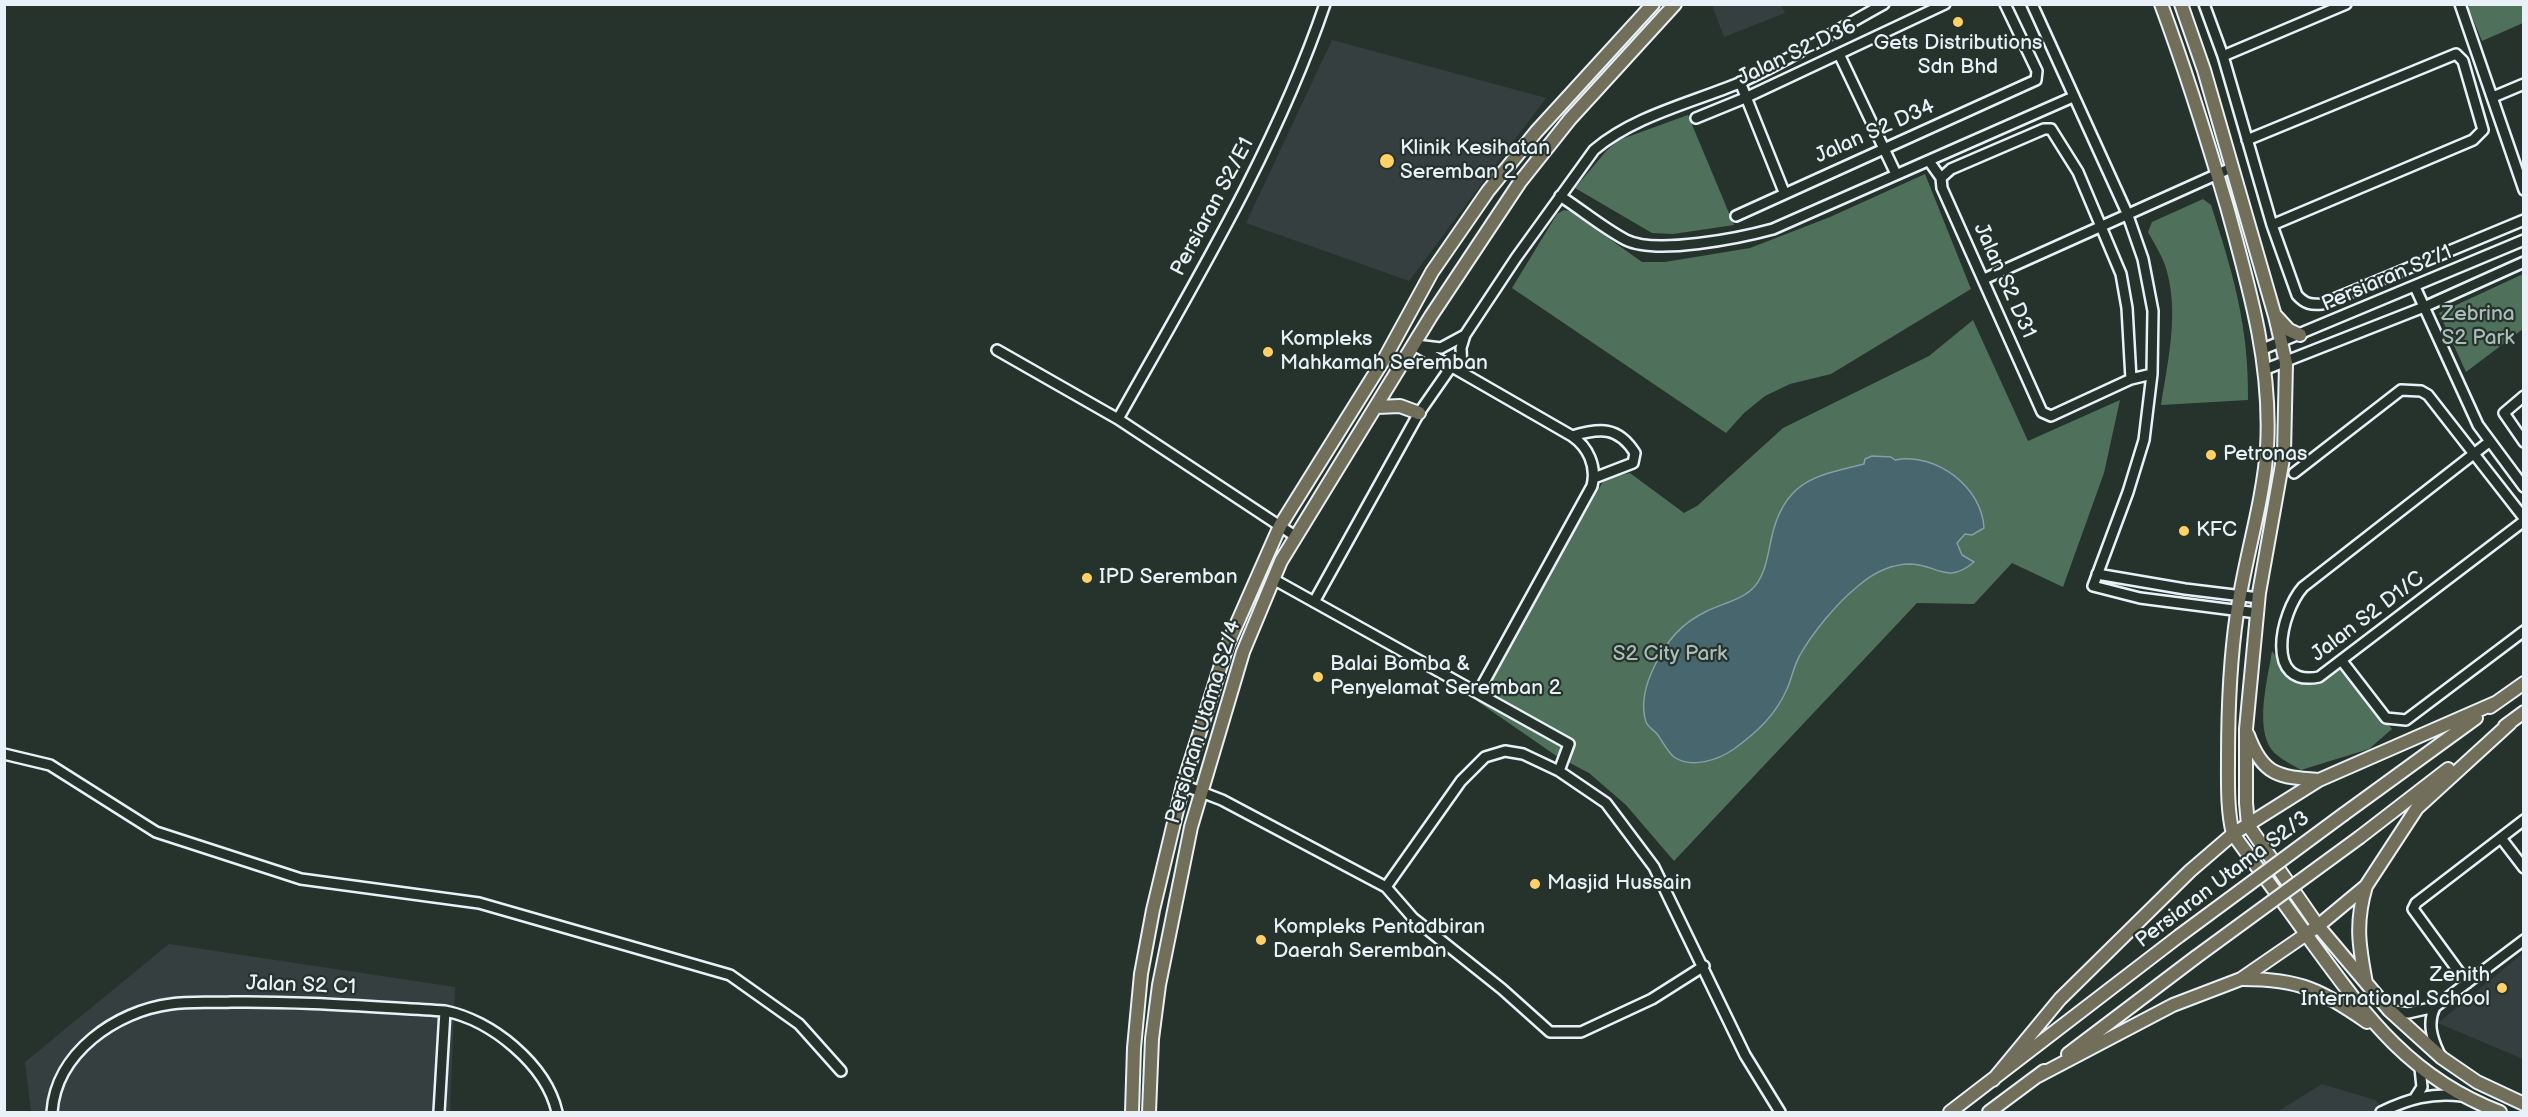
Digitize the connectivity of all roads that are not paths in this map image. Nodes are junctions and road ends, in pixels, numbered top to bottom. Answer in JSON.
{"nodes":[{"id":1,"x":1325,"y":4,"type":"edge"},
{"id":2,"x":1653,"y":4,"type":"edge"},
{"id":3,"x":1675,"y":4,"type":"edge"},
{"id":4,"x":1884,"y":4,"type":"edge"},
{"id":5,"x":1945,"y":4,"type":"edge"},
{"id":6,"x":2005,"y":4,"type":"edge"},
{"id":7,"x":2032,"y":4,"type":"edge"},
{"id":8,"x":2161,"y":4,"type":"edge"},
{"id":9,"x":2181,"y":4,"type":"edge"},
{"id":10,"x":2204,"y":4,"type":"edge"},
{"id":11,"x":2346,"y":4,"type":"edge"},
{"id":12,"x":2460,"y":4,"type":"edge"},
{"id":13,"x":1923,"y":9,"type":"edge"},
{"id":14,"x":1839,"y":54,"type":"junction"},
{"id":15,"x":2223,"y":56,"type":"junction"},
{"id":16,"x":1740,"y":82,"type":"junction"},
{"id":17,"x":2523,"y":84,"type":"edge"},
{"id":18,"x":2493,"y":97,"type":"junction"},
{"id":19,"x":1745,"y":98,"type":"junction"},
{"id":20,"x":2073,"y":98,"type":"junction"},
{"id":21,"x":1696,"y":118,"type":"dead end"},
{"id":22,"x":2247,"y":140,"type":"junction"},
{"id":23,"x":1885,"y":148,"type":"junction"},
{"id":24,"x":1929,"y":161,"type":"junction"},
{"id":25,"x":2231,"y":168,"type":"junction"},
{"id":26,"x":1896,"y":174,"type":"junction"},
{"id":27,"x":2217,"y":174,"type":"junction"},
{"id":28,"x":1941,"y":178,"type":"junction"},
{"id":29,"x":2523,"y":184,"type":"edge"},
{"id":30,"x":1784,"y":192,"type":"junction"},
{"id":31,"x":1560,"y":196,"type":"junction"},
{"id":32,"x":2127,"y":213,"type":"junction"},
{"id":33,"x":1736,"y":216,"type":"dead end"},
{"id":34,"x":2523,"y":220,"type":"edge"},
{"id":35,"x":2272,"y":225,"type":"junction"},
{"id":36,"x":2101,"y":227,"type":"junction"},
{"id":37,"x":2523,"y":240,"type":"edge"},
{"id":38,"x":2523,"y":262,"type":"edge"},
{"id":39,"x":1984,"y":279,"type":"junction"},
{"id":40,"x":2415,"y":287,"type":"junction"},
{"id":41,"x":2424,"y":307,"type":"junction"},
{"id":42,"x":2275,"y":315,"type":"junction"},
{"id":43,"x":1465,"y":335,"type":"junction"},
{"id":44,"x":2300,"y":335,"type":"junction"},
{"id":45,"x":2282,"y":342,"type":"junction"},
{"id":46,"x":1414,"y":345,"type":"junction"},
{"id":47,"x":2264,"y":349,"type":"junction"},
{"id":48,"x":997,"y":350,"type":"dead end"},
{"id":49,"x":1386,"y":356,"type":"junction"},
{"id":50,"x":2286,"y":363,"type":"junction"},
{"id":51,"x":1451,"y":367,"type":"junction"},
{"id":52,"x":2266,"y":369,"type":"junction"},
{"id":53,"x":1462,"y":372,"type":"junction"},
{"id":54,"x":2151,"y":374,"type":"junction"},
{"id":55,"x":2131,"y":380,"type":"junction"},
{"id":56,"x":2523,"y":396,"type":"edge"},
{"id":57,"x":1377,"y":407,"type":"junction"},
{"id":58,"x":1419,"y":413,"type":"junction"},
{"id":59,"x":1118,"y":419,"type":"junction"},
{"id":60,"x":1572,"y":436,"type":"junction"},
{"id":61,"x":2489,"y":442,"type":"junction"},
{"id":62,"x":2523,"y":442,"type":"edge"},
{"id":63,"x":2474,"y":454,"type":"junction"},
{"id":64,"x":2294,"y":473,"type":"dead end"},
{"id":65,"x":1594,"y":478,"type":"junction"},
{"id":66,"x":2523,"y":487,"type":"edge"},
{"id":67,"x":2523,"y":519,"type":"edge"},
{"id":68,"x":1280,"y":526,"type":"junction"},
{"id":69,"x":1295,"y":536,"type":"junction"},
{"id":70,"x":2097,"y":574,"type":"junction"},
{"id":71,"x":1273,"y":579,"type":"junction"},
{"id":72,"x":2240,"y":596,"type":"junction"},
{"id":73,"x":2259,"y":598,"type":"junction"},
{"id":74,"x":1314,"y":602,"type":"junction"},
{"id":75,"x":2237,"y":611,"type":"junction"},
{"id":76,"x":2257,"y":613,"type":"junction"},
{"id":77,"x":2523,"y":631,"type":"edge"},
{"id":78,"x":1227,"y":646,"type":"junction"},
{"id":79,"x":1243,"y":652,"type":"junction"},
{"id":80,"x":2342,"y":662,"type":"junction"},
{"id":81,"x":2523,"y":683,"type":"edge"},
{"id":82,"x":1478,"y":693,"type":"junction"},
{"id":83,"x":2495,"y":703,"type":"junction"},
{"id":84,"x":2523,"y":712,"type":"edge"},
{"id":85,"x":2510,"y":723,"type":"junction"},
{"id":86,"x":2246,"y":729,"type":"junction"},
{"id":87,"x":4,"y":754,"type":"edge"},
{"id":88,"x":1559,"y":771,"type":"junction"},
{"id":89,"x":2319,"y":780,"type":"junction"},
{"id":90,"x":1183,"y":784,"type":"junction"},
{"id":91,"x":1200,"y":790,"type":"junction"},
{"id":92,"x":2523,"y":820,"type":"edge"},
{"id":93,"x":2248,"y":825,"type":"junction"},
{"id":94,"x":2233,"y":834,"type":"junction"},
{"id":95,"x":2501,"y":838,"type":"junction"},
{"id":96,"x":2523,"y":868,"type":"edge"},
{"id":97,"x":1386,"y":886,"type":"junction"},
{"id":98,"x":2366,"y":886,"type":"junction"},
{"id":99,"x":2318,"y":926,"type":"junction"},
{"id":100,"x":2306,"y":934,"type":"junction"},
{"id":101,"x":2523,"y":940,"type":"edge"},
{"id":102,"x":1704,"y":966,"type":"junction"},
{"id":103,"x":2241,"y":979,"type":"junction"},
{"id":104,"x":2467,"y":983,"type":"junction"},
{"id":105,"x":2366,"y":986,"type":"junction"},
{"id":106,"x":2435,"y":1007,"type":"junction"},
{"id":107,"x":2389,"y":1010,"type":"junction"},
{"id":108,"x":445,"y":1011,"type":"junction"},
{"id":109,"x":2376,"y":1027,"type":"junction"},
{"id":110,"x":2442,"y":1058,"type":"junction"},
{"id":111,"x":2420,"y":1068,"type":"junction"},
{"id":112,"x":841,"y":1071,"type":"dead end"},
{"id":113,"x":2038,"y":1076,"type":"junction"},
{"id":114,"x":1993,"y":1080,"type":"junction"},
{"id":115,"x":2462,"y":1096,"type":"junction"},
{"id":116,"x":2415,"y":1098,"type":"junction"},
{"id":117,"x":2523,"y":1104,"type":"edge"},
{"id":118,"x":52,"y":1113,"type":"edge"},
{"id":119,"x":439,"y":1113,"type":"edge"},
{"id":120,"x":557,"y":1113,"type":"edge"},
{"id":121,"x":1132,"y":1113,"type":"edge"},
{"id":122,"x":1149,"y":1113,"type":"edge"},
{"id":123,"x":1780,"y":1113,"type":"edge"},
{"id":124,"x":1950,"y":1113,"type":"edge"},
{"id":125,"x":1989,"y":1113,"type":"edge"},
{"id":126,"x":2381,"y":1113,"type":"edge"},
{"id":127,"x":2500,"y":1113,"type":"edge"}],
"edges":[{"from":1,"to":59,"type":"street","name":"Persiaran S2/E1"},
{"from":2,"to":49,"type":"main road","name":"Persiaran Utama S2/4"},
{"from":3,"to":46,"type":"main road","name":"Persiaran Utama S2/4"},
{"from":4,"to":16,"type":"street"},
{"from":5,"to":13,"type":"street","name":"Jalan S2 D36"},
{"from":6,"to":23,"type":"street","name":"Jalan S2 D34"},
{"from":7,"to":20,"type":"street"},
{"from":8,"to":27,"type":"main road"},
{"from":9,"to":25,"type":"main road"},
{"from":10,"to":15,"type":"street"},
{"from":11,"to":15,"type":"street"},
{"from":12,"to":18,"type":"street"},
{"from":13,"to":14,"type":"street","name":"Jalan S2 D36"},
{"from":14,"to":19,"type":"street","name":"Jalan S2 D36"},
{"from":14,"to":23,"type":"street"},
{"from":15,"to":22,"type":"street"},
{"from":16,"to":19,"type":"street"},
{"from":16,"to":31,"type":"street"},
{"from":17,"to":18,"type":"street"},
{"from":18,"to":29,"type":"street"},
{"from":19,"to":21,"type":"street","name":"Jalan S2 D36"},
{"from":19,"to":30,"type":"street"},
{"from":20,"to":24,"type":"street"},
{"from":20,"to":32,"type":"street"},
{"from":22,"to":35,"type":"street"},
{"from":22,"to":35,"type":"street"},
{"from":23,"to":26,"type":"street"},
{"from":23,"to":30,"type":"street","name":"Jalan S2 D34"},
{"from":24,"to":26,"type":"street"},
{"from":24,"to":28,"type":"street","name":"Jalan S2 D31"},
{"from":25,"to":27,"type":"street"},
{"from":25,"to":42,"type":"main road"},
{"from":26,"to":31,"type":"street"},
{"from":27,"to":32,"type":"street"},
{"from":27,"to":47,"type":"main road"},
{"from":28,"to":36,"type":"street"},
{"from":28,"to":39,"type":"street","name":"Jalan S2 D31"},
{"from":30,"to":33,"type":"street","name":"Jalan S2 D34"},
{"from":31,"to":43,"type":"street"},
{"from":32,"to":36,"type":"street"},
{"from":32,"to":54,"type":"street"},
{"from":34,"to":35,"type":"street"},
{"from":36,"to":39,"type":"street"},
{"from":36,"to":55,"type":"street"},
{"from":37,"to":40,"type":"street","name":"Persiaran S2/1"},
{"from":38,"to":41,"type":"street","name":"Persiaran S2/1"},
{"from":39,"to":55,"type":"street","name":"Jalan S2 D31"},
{"from":40,"to":41,"type":"street"},
{"from":40,"to":44,"type":"street","name":"Persiaran S2/1"},
{"from":41,"to":50,"type":"street","name":"Persiaran S2/1"},
{"from":41,"to":61,"type":"street"},
{"from":42,"to":44,"type":"main road"},
{"from":42,"to":45,"type":"main road"},
{"from":43,"to":46,"type":"street"},
{"from":43,"to":53,"type":"street"},
{"from":44,"to":45,"type":"street","name":"Persiaran S2/1"},
{"from":45,"to":47,"type":"street","name":"Persiaran S2/1"},
{"from":45,"to":50,"type":"main road"},
{"from":46,"to":49,"type":"main road"},
{"from":46,"to":51,"type":"street"},
{"from":46,"to":57,"type":"main road","name":"Persiaran Utama S2/4"},
{"from":47,"to":52,"type":"main road"},
{"from":48,"to":59,"type":"street"},
{"from":49,"to":68,"type":"main road","name":"Persiaran Utama S2/4"},
{"from":50,"to":52,"type":"street","name":"Persiaran S2/1"},
{"from":50,"to":73,"type":"main road"},
{"from":51,"to":53,"type":"street"},
{"from":51,"to":58,"type":"street"},
{"from":52,"to":72,"type":"main road"},
{"from":53,"to":60,"type":"street"},
{"from":54,"to":55,"type":"street"},
{"from":54,"to":70,"type":"street"},
{"from":56,"to":62,"type":"street"},
{"from":57,"to":58,"type":"main road"},
{"from":57,"to":69,"type":"main road","name":"Persiaran Utama S2/4"},
{"from":58,"to":74,"type":"street"},
{"from":59,"to":68,"type":"street"},
{"from":60,"to":65,"type":"street"},
{"from":60,"to":65,"type":"street"},
{"from":61,"to":63,"type":"street","name":"Jalan S2 D1/C"},
{"from":61,"to":66,"type":"street"},
{"from":63,"to":64,"type":"street"},
{"from":63,"to":67,"type":"street"},
{"from":63,"to":80,"type":"street","name":"Jalan S2 D1/C"},
{"from":65,"to":82,"type":"street"},
{"from":67,"to":80,"type":"street","name":"Jalan S2 D1/C"},
{"from":68,"to":69,"type":"street"},
{"from":68,"to":78,"type":"main road","name":"Persiaran Utama S2/4"},
{"from":69,"to":71,"type":"main road","name":"Persiaran Utama S2/4"},
{"from":70,"to":72,"type":"street"},
{"from":70,"to":75,"type":"street"},
{"from":71,"to":74,"type":"street"},
{"from":71,"to":79,"type":"main road","name":"Persiaran Utama S2/4"},
{"from":72,"to":73,"type":"street"},
{"from":72,"to":75,"type":"main road"},
{"from":73,"to":76,"type":"main road"},
{"from":74,"to":82,"type":"street"},
{"from":75,"to":76,"type":"street"},
{"from":75,"to":94,"type":"main road"},
{"from":76,"to":86,"type":"main road"},
{"from":77,"to":80,"type":"street"},
{"from":78,"to":79,"type":"main road"},
{"from":78,"to":90,"type":"main road","name":"Persiaran Utama S2/4"},
{"from":79,"to":91,"type":"main road","name":"Persiaran Utama S2/4"},
{"from":81,"to":83,"type":"main road","name":"Persiaran Utama S2/3"},
{"from":82,"to":88,"type":"street"},
{"from":83,"to":89,"type":"main road"},
{"from":83,"to":114,"type":"main road","name":"Persiaran Utama S2/3","bridge":true},
{"from":84,"to":85,"type":"main road"},
{"from":85,"to":98,"type":"main road"},
{"from":85,"to":113,"type":"main road","bridge":true},
{"from":86,"to":89,"type":"main road"},
{"from":86,"to":93,"type":"main road"},
{"from":87,"to":112,"type":"street"},
{"from":88,"to":97,"type":"street"},
{"from":88,"to":102,"type":"street"},
{"from":89,"to":93,"type":"main road"},
{"from":90,"to":91,"type":"street"},
{"from":90,"to":121,"type":"main road","name":"Persiaran Utama S2/4"},
{"from":91,"to":97,"type":"street"},
{"from":91,"to":122,"type":"main road","name":"Persiaran Utama S2/4"},
{"from":92,"to":95,"type":"street"},
{"from":93,"to":94,"type":"main road"},
{"from":93,"to":99,"type":"main road"},
{"from":94,"to":100,"type":"main road"},
{"from":94,"to":114,"type":"main road"},
{"from":95,"to":96,"type":"street"},
{"from":95,"to":104,"type":"street"},
{"from":97,"to":102,"type":"street"},
{"from":98,"to":99,"type":"main road"},
{"from":98,"to":105,"type":"main road"},
{"from":99,"to":100,"type":"main road"},
{"from":99,"to":105,"type":"main road"},
{"from":100,"to":103,"type":"main road"},
{"from":100,"to":109,"type":"main road"},
{"from":101,"to":104,"type":"street"},
{"from":102,"to":123,"type":"street"},
{"from":103,"to":109,"type":"main road"},
{"from":103,"to":113,"type":"main road"},
{"from":104,"to":106,"type":"street"},
{"from":105,"to":107,"type":"main road"},
{"from":106,"to":107,"type":"street"},
{"from":106,"to":110,"type":"street"},
{"from":107,"to":110,"type":"main road"},
{"from":108,"to":118,"type":"street","name":"Jalan S2 C1"},
{"from":108,"to":119,"type":"street"},
{"from":108,"to":120,"type":"street","name":"Jalan S2 C1"},
{"from":109,"to":111,"type":"main road"},
{"from":110,"to":117,"type":"main road"},
{"from":111,"to":115,"type":"main road"},
{"from":111,"to":116,"type":"street"},
{"from":113,"to":125,"type":"main road"},
{"from":114,"to":124,"type":"main road","name":"Persiaran Utama S2/3"},
{"from":115,"to":116,"type":"street"},
{"from":115,"to":127,"type":"main road"},
{"from":116,"to":126,"type":"street"}]}
